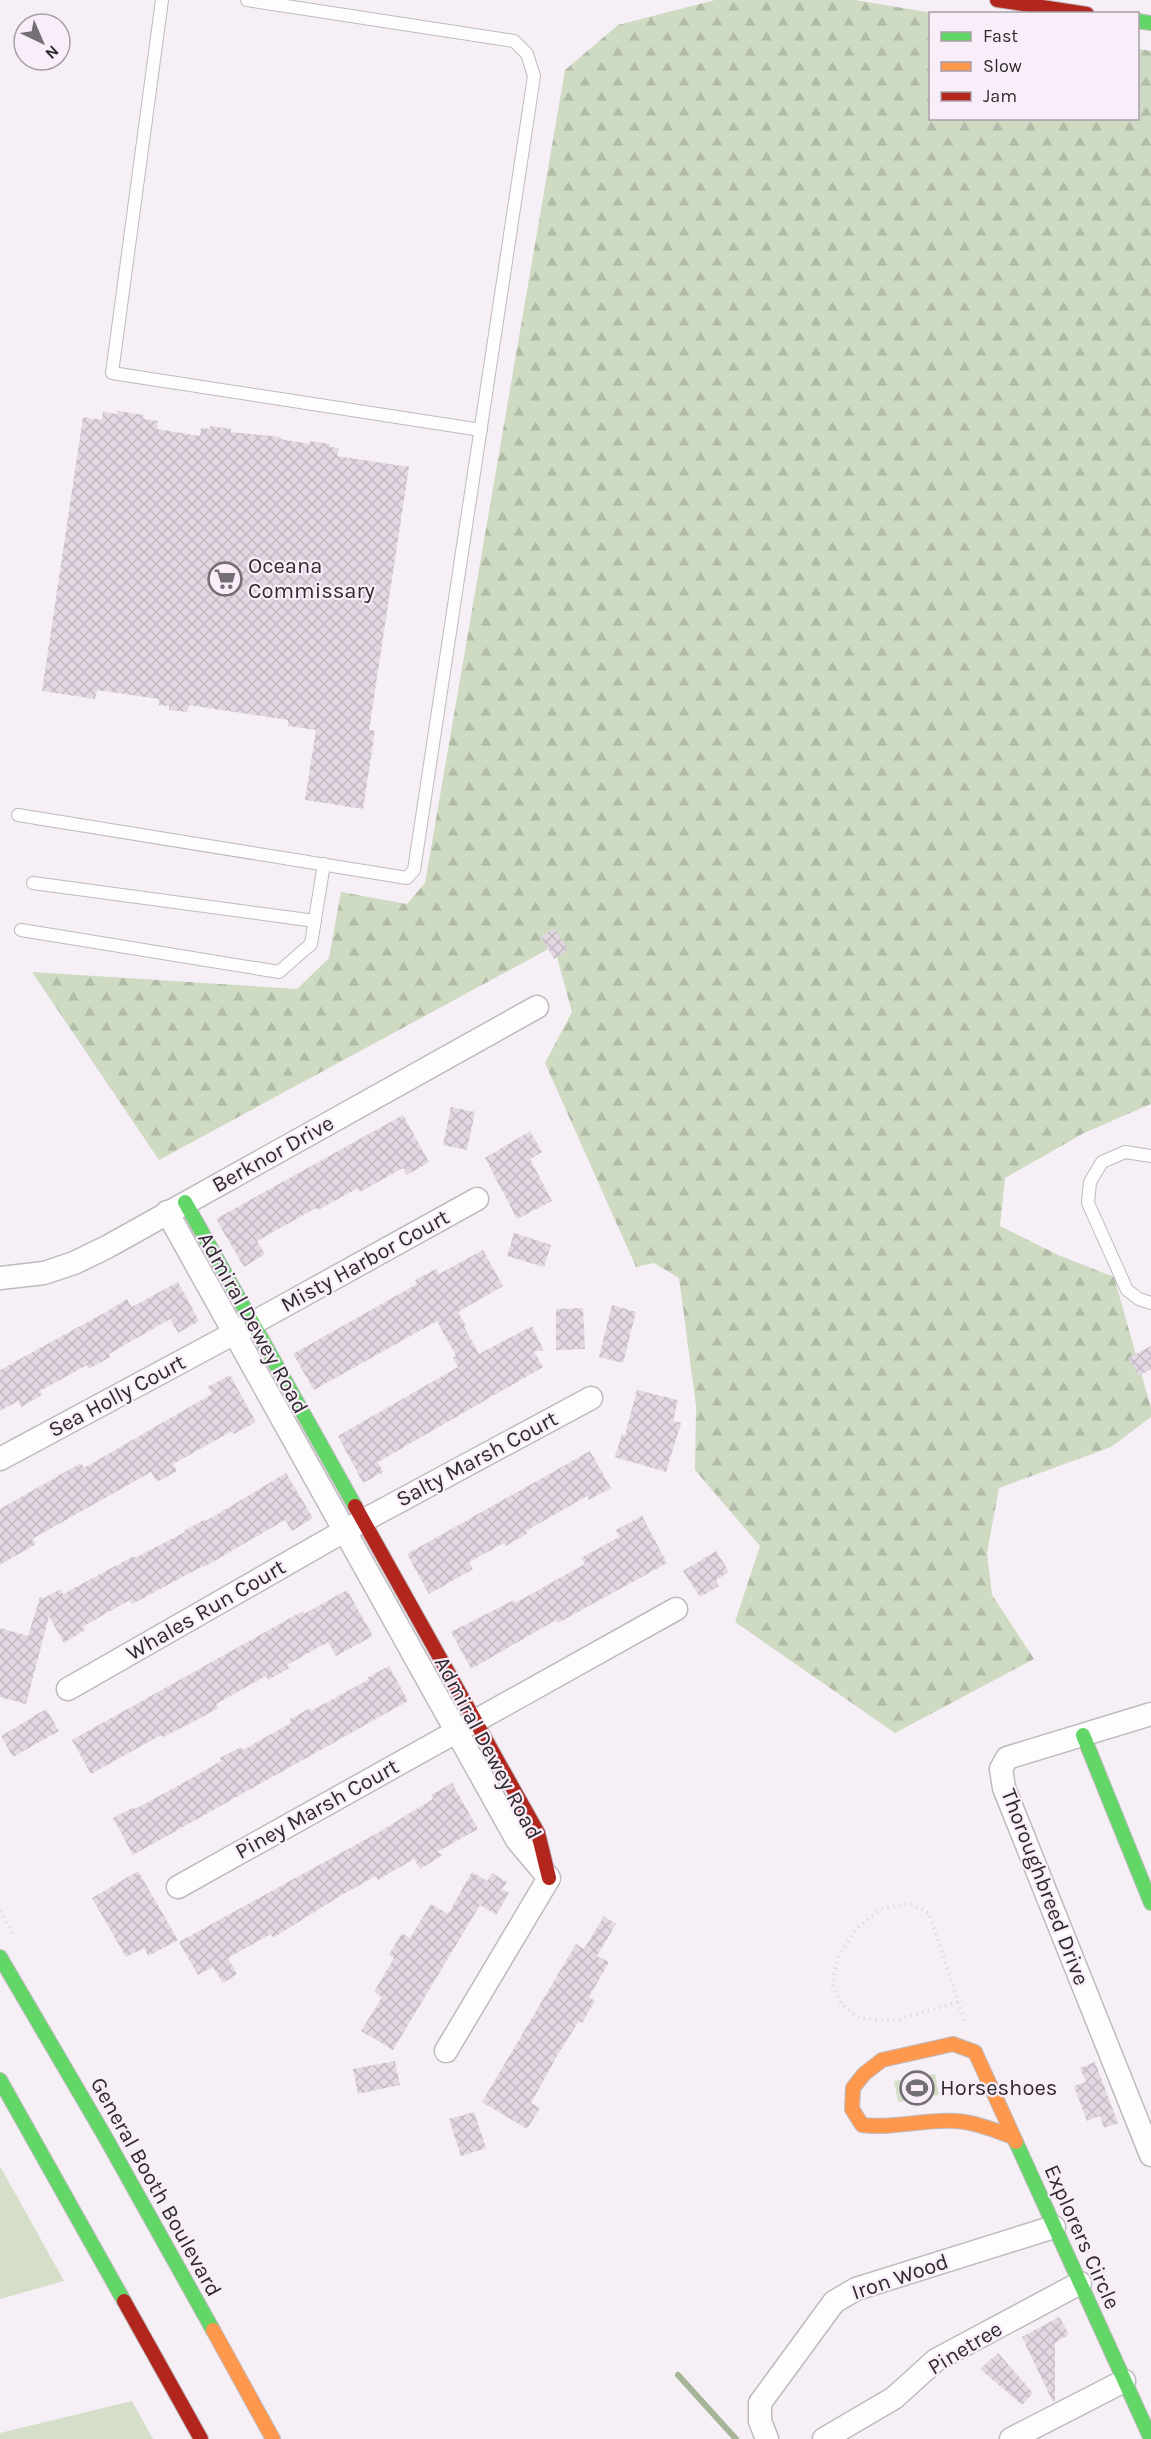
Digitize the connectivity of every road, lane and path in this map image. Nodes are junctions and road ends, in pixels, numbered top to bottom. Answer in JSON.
{"nodes":[{"id":1,"x":162,"y":0,"type":"edge"},
{"id":2,"x":247,"y":0,"type":"edge"},
{"id":3,"x":997,"y":0,"type":"edge"},
{"id":4,"x":1074,"y":12,"type":"edge"},
{"id":5,"x":481,"y":430,"type":"junction"},
{"id":6,"x":18,"y":815,"type":"dead end"},
{"id":7,"x":324,"y":864,"type":"junction"},
{"id":8,"x":33,"y":883,"type":"dead end"},
{"id":9,"x":315,"y":921,"type":"junction"},
{"id":10,"x":21,"y":930,"type":"dead end"},
{"id":11,"x":537,"y":1007,"type":"dead end"},
{"id":12,"x":1151,"y":1156,"type":"edge"},
{"id":13,"x":477,"y":1199,"type":"dead end"},
{"id":14,"x":176,"y":1207,"type":"junction"},
{"id":15,"x":0,"y":1278,"type":"edge"},
{"id":16,"x":1151,"y":1303,"type":"edge"},
{"id":17,"x":244,"y":1328,"type":"junction"},
{"id":18,"x":591,"y":1398,"type":"dead end"},
{"id":19,"x":0,"y":1459,"type":"edge"},
{"id":20,"x":354,"y":1526,"type":"junction"},
{"id":21,"x":676,"y":1609,"type":"dead end"},
{"id":22,"x":68,"y":1689,"type":"dead end"},
{"id":23,"x":1151,"y":1714,"type":"edge"},
{"id":24,"x":466,"y":1726,"type":"junction"},
{"id":25,"x":1083,"y":1735,"type":"junction"},
{"id":26,"x":178,"y":1887,"type":"dead end"},
{"id":27,"x":1151,"y":1903,"type":"edge"},
{"id":28,"x":0,"y":1957,"type":"edge"},
{"id":29,"x":958,"y":2002,"type":"junction"},
{"id":30,"x":446,"y":2051,"type":"dead end"},
{"id":31,"x":975,"y":2052,"type":"junction"},
{"id":32,"x":0,"y":2080,"type":"edge"},
{"id":33,"x":1013,"y":2137,"type":"junction"},
{"id":34,"x":1151,"y":2155,"type":"edge"},
{"id":35,"x":1054,"y":2227,"type":"junction"},
{"id":36,"x":1080,"y":2283,"type":"junction"},
{"id":37,"x":1124,"y":2380,"type":"junction"},
{"id":38,"x":1151,"y":2407,"type":"edge"},
{"id":39,"x":1149,"y":2434,"type":"edge"},
{"id":40,"x":201,"y":2439,"type":"edge"},
{"id":41,"x":273,"y":2439,"type":"edge"},
{"id":42,"x":767,"y":2439,"type":"edge"},
{"id":43,"x":824,"y":2439,"type":"edge"},
{"id":44,"x":1011,"y":2439,"type":"edge"}],
"edges":[{"from":1,"to":5,"type":"lane"},
{"from":2,"to":5,"type":"lane"},
{"from":3,"to":4,"type":"main road"},
{"from":5,"to":7,"type":"lane"},
{"from":6,"to":7,"type":"lane"},
{"from":7,"to":9,"type":"lane"},
{"from":8,"to":9,"type":"lane"},
{"from":9,"to":10,"type":"lane"},
{"from":11,"to":14,"type":"street","name":"Berknor Drive"},
{"from":12,"to":16,"type":"lane"},
{"from":13,"to":17,"type":"street","name":"Misty Harbor Court"},
{"from":14,"to":15,"type":"street","name":"Berknor Drive"},
{"from":14,"to":17,"type":"street","name":"Admiral Dewey Road"},
{"from":17,"to":19,"type":"street","name":"Sea Holly Court"},
{"from":17,"to":20,"type":"street","name":"Admiral Dewey Road"},
{"from":18,"to":20,"type":"street","name":"Salty Marsh Court"},
{"from":20,"to":22,"type":"street","name":"Whales Run Court"},
{"from":20,"to":24,"type":"street","name":"Admiral Dewey Road"},
{"from":21,"to":24,"type":"street","name":"Piney Marsh Court"},
{"from":23,"to":25,"type":"street","name":"Thoroughbreed Drive"},
{"from":24,"to":26,"type":"street","name":"Piney Marsh Court"},
{"from":24,"to":30,"type":"street","name":"Admiral Dewey Road"},
{"from":25,"to":27,"type":"main road"},
{"from":25,"to":34,"type":"street","name":"Thoroughbreed Drive"},
{"from":28,"to":41,"type":"main road","name":"General Booth Boulevard"},
{"from":29,"to":29,"type":"path"},
{"from":29,"to":31,"type":"path"},
{"from":31,"to":33,"type":"main road","name":"Explorers Circle"},
{"from":31,"to":33,"type":"main road"},
{"from":32,"to":40,"type":"main road"},
{"from":33,"to":35,"type":"main road","name":"Explorers Circle"},
{"from":35,"to":36,"type":"main road","name":"Explorers Circle"},
{"from":35,"to":42,"type":"street","name":"Iron Wood"},
{"from":36,"to":37,"type":"main road","name":"Explorers Circle"},
{"from":36,"to":43,"type":"street","name":"Pinetree"},
{"from":37,"to":39,"type":"main road","name":"Explorers Circle"},
{"from":37,"to":44,"type":"street"},
{"from":38,"to":39,"type":"street"}]}
